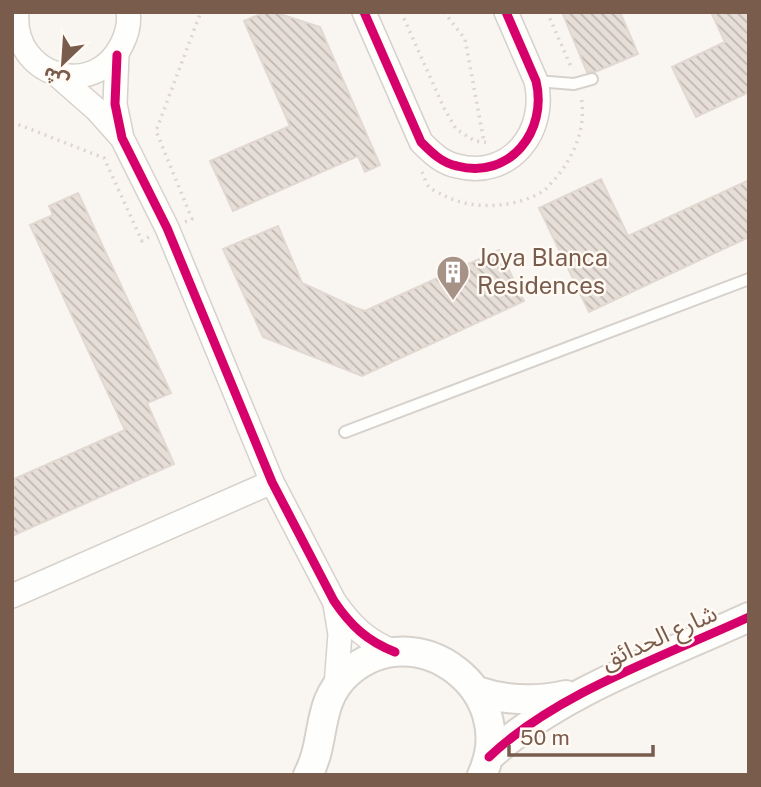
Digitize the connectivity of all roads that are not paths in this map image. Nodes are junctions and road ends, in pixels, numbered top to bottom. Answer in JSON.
{"nodes":[{"id":1,"x":14,"y":12,"type":"edge"},
{"id":2,"x":145,"y":12,"type":"edge"},
{"id":3,"x":364,"y":12,"type":"edge"},
{"id":4,"x":506,"y":12,"type":"edge"},
{"id":5,"x":124,"y":34,"type":"edge"},
{"id":6,"x":12,"y":68,"type":"edge"},
{"id":7,"x":52,"y":73,"type":"junction"},
{"id":8,"x":592,"y":79,"type":"dead end"},
{"id":9,"x":536,"y":81,"type":"junction"},
{"id":10,"x":122,"y":138,"type":"junction"},
{"id":11,"x":749,"y":279,"type":"edge"},
{"id":12,"x":345,"y":432,"type":"dead end"},
{"id":13,"x":272,"y":481,"type":"junction"},
{"id":14,"x":12,"y":596,"type":"edge"},
{"id":15,"x":334,"y":601,"type":"junction"},
{"id":16,"x":749,"y":617,"type":"edge"},
{"id":17,"x":395,"y":652,"type":"junction"},
{"id":18,"x":337,"y":686,"type":"junction"},
{"id":19,"x":477,"y":691,"type":"junction"},
{"id":20,"x":586,"y":691,"type":"junction"},
{"id":21,"x":320,"y":746,"type":"junction"},
{"id":22,"x":486,"y":766,"type":"edge"},
{"id":23,"x":308,"y":775,"type":"edge"},
{"id":24,"x":329,"y":775,"type":"edge"}],
"edges":[{"from":1,"to":7,"type":"street"},
{"from":2,"to":5,"type":"street"},
{"from":3,"to":9,"type":"street"},
{"from":4,"to":9,"type":"street"},
{"from":5,"to":7,"type":"street"},
{"from":5,"to":10,"type":"street"},
{"from":6,"to":7,"type":"street"},
{"from":7,"to":10,"type":"street"},
{"from":8,"to":9,"type":"lane"},
{"from":10,"to":13,"type":"street"},
{"from":11,"to":12,"type":"lane"},
{"from":13,"to":14,"type":"street"},
{"from":13,"to":15,"type":"street"},
{"from":15,"to":17,"type":"street"},
{"from":15,"to":18,"type":"street"},
{"from":16,"to":20,"type":"street","name":"شارع الحدائق"},
{"from":17,"to":18,"type":"street"},
{"from":17,"to":19,"type":"street"},
{"from":18,"to":21,"type":"street"},
{"from":19,"to":20,"type":"street"},
{"from":19,"to":22,"type":"street"},
{"from":20,"to":22,"type":"street"},
{"from":21,"to":23,"type":"street"},
{"from":21,"to":24,"type":"street"}]}
